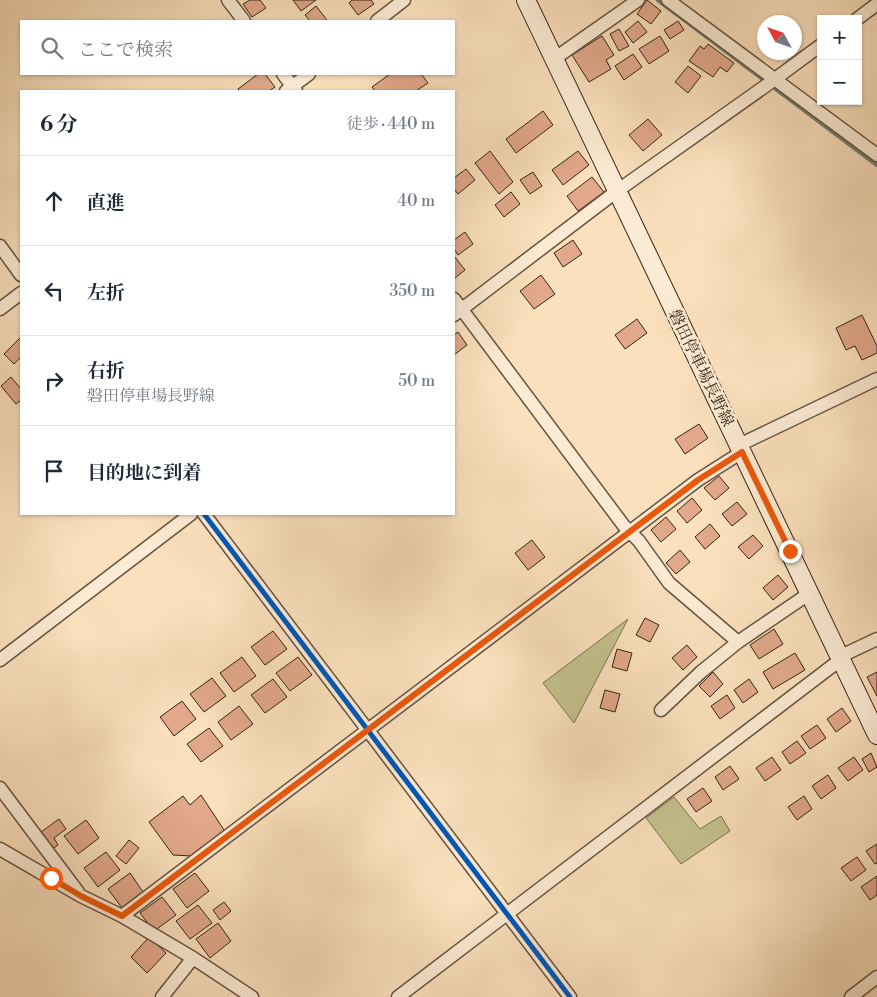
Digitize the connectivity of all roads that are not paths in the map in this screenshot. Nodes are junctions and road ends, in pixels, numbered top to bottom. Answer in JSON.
{"nodes":[{"id":1,"x":228,"y":0,"type":"edge"},
{"id":2,"x":404,"y":0,"type":"edge"},
{"id":3,"x":526,"y":0,"type":"edge"},
{"id":4,"x":638,"y":0,"type":"edge"},
{"id":5,"x":668,"y":0,"type":"edge"},
{"id":6,"x":877,"y":4,"type":"edge"},
{"id":7,"x":862,"y":15,"type":"edge"},
{"id":8,"x":243,"y":20,"type":"edge"},
{"id":9,"x":378,"y":20,"type":"edge"},
{"id":10,"x":817,"y":48,"type":"edge"},
{"id":11,"x":554,"y":59,"type":"junction"},
{"id":12,"x":284,"y":75,"type":"edge"},
{"id":13,"x":308,"y":75,"type":"edge"},
{"id":14,"x":770,"y":82,"type":"junction"},
{"id":15,"x":292,"y":90,"type":"edge"},
{"id":16,"x":877,"y":155,"type":"edge"},
{"id":17,"x":617,"y":191,"type":"junction"},
{"id":18,"x":0,"y":246,"type":"edge"},
{"id":19,"x":20,"y":273,"type":"edge"},
{"id":20,"x":20,"y":294,"type":"edge"},
{"id":21,"x":456,"y":308,"type":"edge"},
{"id":22,"x":0,"y":309,"type":"edge"},
{"id":23,"x":877,"y":379,"type":"edge"},
{"id":24,"x":741,"y":449,"type":"junction"},
{"id":25,"x":190,"y":515,"type":"edge"},
{"id":26,"x":205,"y":515,"type":"edge"},
{"id":27,"x":628,"y":532,"type":"junction"},
{"id":28,"x":810,"y":593,"type":"junction"},
{"id":29,"x":877,"y":639,"type":"edge"},
{"id":30,"x":738,"y":642,"type":"junction"},
{"id":31,"x":840,"y":658,"type":"junction"},
{"id":32,"x":0,"y":660,"type":"edge"},
{"id":33,"x":662,"y":710,"type":"dead end"},
{"id":34,"x":368,"y":730,"type":"junction"},
{"id":35,"x":877,"y":735,"type":"edge"},
{"id":36,"x":0,"y":788,"type":"edge"},
{"id":37,"x":0,"y":849,"type":"edge"},
{"id":38,"x":81,"y":896,"type":"junction"},
{"id":39,"x":508,"y":915,"type":"junction"},
{"id":40,"x":122,"y":916,"type":"junction"},
{"id":41,"x":193,"y":958,"type":"junction"},
{"id":42,"x":877,"y":977,"type":"edge"},
{"id":43,"x":162,"y":997,"type":"edge"},
{"id":44,"x":252,"y":997,"type":"edge"},
{"id":45,"x":398,"y":997,"type":"edge"},
{"id":46,"x":570,"y":997,"type":"edge"},
{"id":47,"x":851,"y":997,"type":"edge"}],
"edges":[{"from":1,"to":8,"type":"street"},
{"from":2,"to":9,"type":"street"},
{"from":3,"to":11,"type":"main road","name":"磐田停車場長野線"},
{"from":4,"to":11,"type":"street"},
{"from":5,"to":14,"type":"street"},
{"from":6,"to":7,"type":"street"},
{"from":10,"to":14,"type":"street"},
{"from":11,"to":17,"type":"main road","name":"磐田停車場長野線"},
{"from":12,"to":15,"type":"street"},
{"from":13,"to":15,"type":"street"},
{"from":14,"to":16,"type":"street"},
{"from":14,"to":17,"type":"street"},
{"from":17,"to":21,"type":"street"},
{"from":17,"to":24,"type":"main road","name":"磐田停車場長野線"},
{"from":18,"to":19,"type":"street"},
{"from":20,"to":22,"type":"street"},
{"from":21,"to":27,"type":"street"},
{"from":23,"to":24,"type":"street"},
{"from":24,"to":27,"type":"street"},
{"from":24,"to":28,"type":"main road","name":"磐田停車場長野線"},
{"from":25,"to":32,"type":"street"},
{"from":26,"to":34,"type":"street"},
{"from":27,"to":30,"type":"street"},
{"from":27,"to":34,"type":"street"},
{"from":28,"to":30,"type":"street"},
{"from":28,"to":31,"type":"main road","name":"磐田停車場長野線"},
{"from":29,"to":31,"type":"street"},
{"from":30,"to":33,"type":"street"},
{"from":31,"to":35,"type":"main road","name":"磐田停車場長野線"},
{"from":31,"to":39,"type":"street"},
{"from":34,"to":39,"type":"street"},
{"from":34,"to":40,"type":"street"},
{"from":36,"to":38,"type":"street"},
{"from":37,"to":38,"type":"street"},
{"from":38,"to":40,"type":"street"},
{"from":39,"to":45,"type":"street"},
{"from":39,"to":46,"type":"street"},
{"from":40,"to":41,"type":"street"},
{"from":41,"to":43,"type":"street"},
{"from":41,"to":44,"type":"street"},
{"from":42,"to":47,"type":"street"}]}
